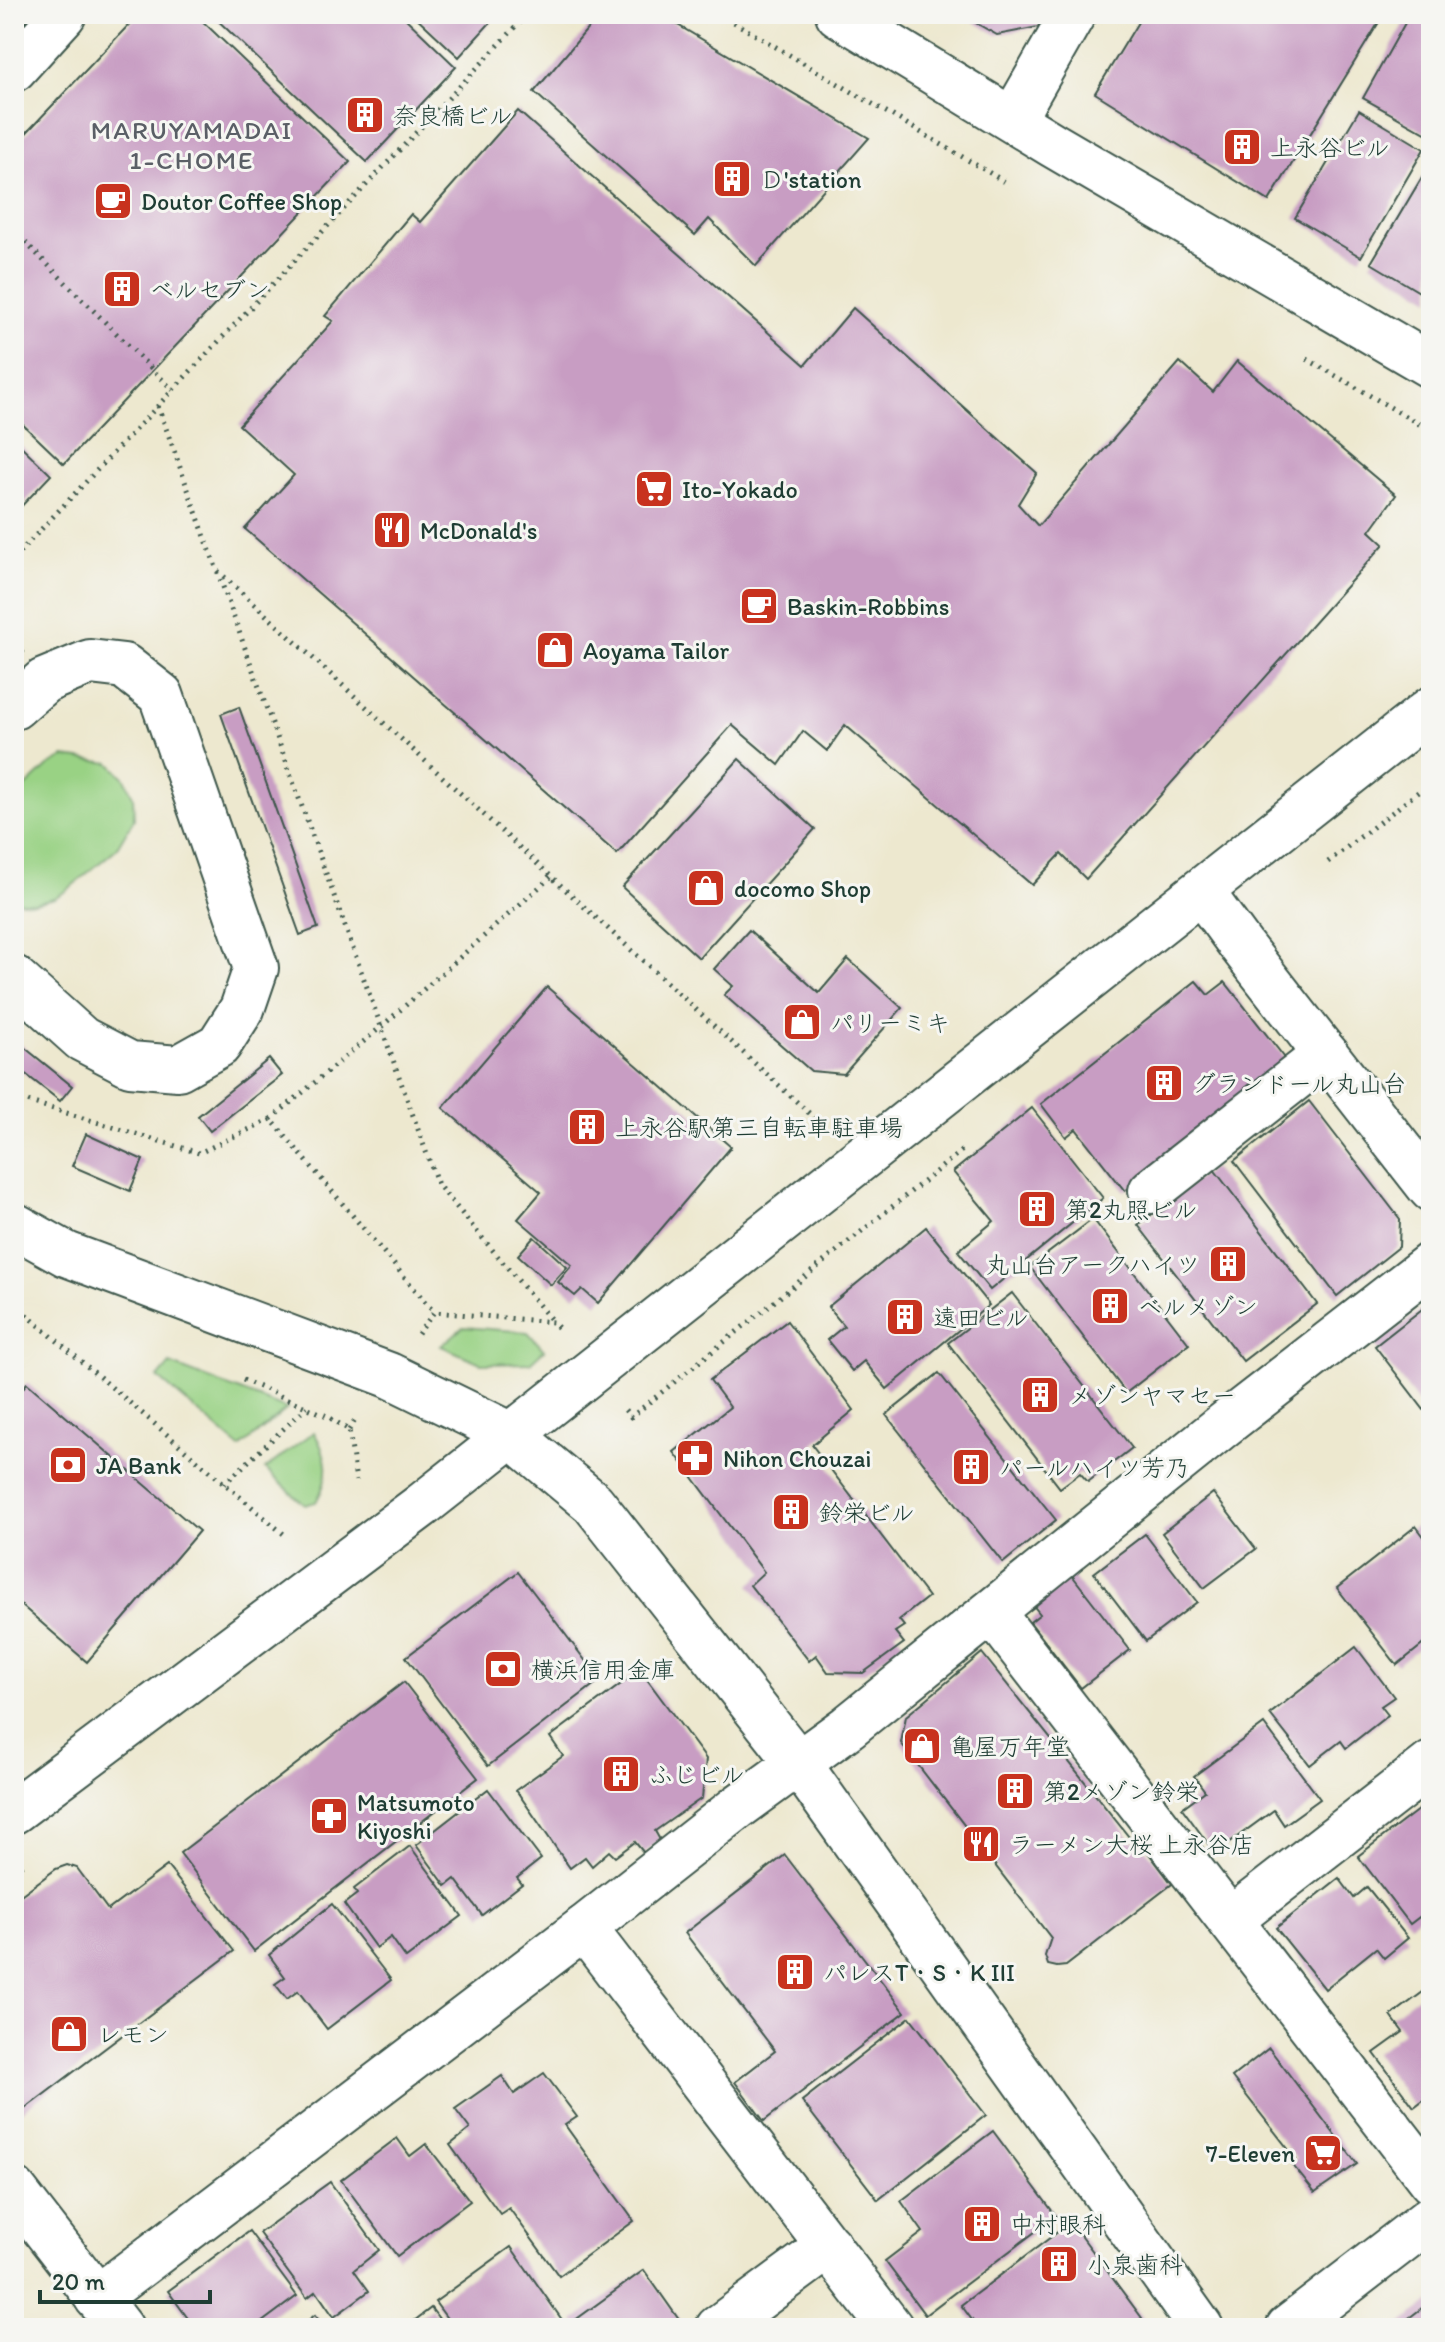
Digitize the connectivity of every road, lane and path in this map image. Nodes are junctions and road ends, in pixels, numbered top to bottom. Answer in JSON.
{"nodes":[{"id":1,"x":64,"y":14,"type":"edge"},
{"id":2,"x":528,"y":14,"type":"edge"},
{"id":3,"x":838,"y":14,"type":"edge"},
{"id":4,"x":1073,"y":14,"type":"edge"},
{"id":5,"x":14,"y":69,"type":"edge"},
{"id":6,"x":1013,"y":119,"type":"junction"},
{"id":7,"x":14,"y":231,"type":"edge"},
{"id":8,"x":1431,"y":366,"type":"edge"},
{"id":9,"x":173,"y":390,"type":"junction"},
{"id":10,"x":158,"y":406,"type":"junction"},
{"id":11,"x":14,"y":558,"type":"edge"},
{"id":12,"x":217,"y":570,"type":"junction"},
{"id":13,"x":14,"y":707,"type":"edge"},
{"id":14,"x":1431,"y":709,"type":"edge"},
{"id":15,"x":1431,"y":782,"type":"edge"},
{"id":16,"x":1320,"y":868,"type":"dead end"},
{"id":17,"x":552,"y":876,"type":"junction"},
{"id":18,"x":1201,"y":891,"type":"junction"},
{"id":19,"x":14,"y":978,"type":"edge"},
{"id":20,"x":381,"y":1027,"type":"junction"},
{"id":21,"x":1326,"y":1054,"type":"junction"},
{"id":22,"x":14,"y":1094,"type":"edge"},
{"id":23,"x":271,"y":1119,"type":"junction"},
{"id":24,"x":827,"y":1130,"type":"dead end"},
{"id":25,"x":967,"y":1146,"type":"dead end"},
{"id":26,"x":1431,"y":1189,"type":"edge"},
{"id":27,"x":1151,"y":1191,"type":"dead end"},
{"id":28,"x":14,"y":1225,"type":"edge"},
{"id":29,"x":1431,"y":1264,"type":"edge"},
{"id":30,"x":14,"y":1304,"type":"edge"},
{"id":31,"x":434,"y":1312,"type":"junction"},
{"id":32,"x":553,"y":1322,"type":"junction"},
{"id":33,"x":592,"y":1369,"type":"junction"},
{"id":34,"x":389,"y":1375,"type":"junction"},
{"id":35,"x":234,"y":1376,"type":"dead end"},
{"id":36,"x":307,"y":1407,"type":"junction"},
{"id":37,"x":349,"y":1430,"type":"junction"},
{"id":38,"x":510,"y":1434,"type":"junction"},
{"id":39,"x":356,"y":1481,"type":"dead end"},
{"id":40,"x":224,"y":1484,"type":"junction"},
{"id":41,"x":286,"y":1536,"type":"dead end"},
{"id":42,"x":992,"y":1612,"type":"junction"},
{"id":43,"x":799,"y":1764,"type":"junction"},
{"id":44,"x":1431,"y":1764,"type":"edge"},
{"id":45,"x":14,"y":1811,"type":"edge"},
{"id":46,"x":1230,"y":1920,"type":"junction"},
{"id":47,"x":584,"y":1928,"type":"junction"},
{"id":48,"x":1431,"y":2181,"type":"edge"},
{"id":49,"x":14,"y":2190,"type":"edge"},
{"id":50,"x":1431,"y":2218,"type":"edge"},
{"id":51,"x":829,"y":2246,"type":"junction"},
{"id":52,"x":109,"y":2313,"type":"edge"},
{"id":53,"x":718,"y":2328,"type":"edge"},
{"id":54,"x":891,"y":2328,"type":"edge"},
{"id":55,"x":1201,"y":2328,"type":"edge"},
{"id":56,"x":1288,"y":2328,"type":"edge"}],
"edges":[{"from":1,"to":5,"type":"street"},
{"from":2,"to":9,"type":"path"},
{"from":3,"to":6,"type":"street"},
{"from":4,"to":6,"type":"street"},
{"from":6,"to":8,"type":"street"},
{"from":7,"to":9,"type":"path"},
{"from":9,"to":10,"type":"path"},
{"from":10,"to":11,"type":"path"},
{"from":10,"to":12,"type":"path"},
{"from":12,"to":17,"type":"path"},
{"from":12,"to":20,"type":"path"},
{"from":13,"to":19,"type":"street"},
{"from":14,"to":18,"type":"street"},
{"from":15,"to":16,"type":"path"},
{"from":17,"to":20,"type":"path"},
{"from":17,"to":24,"type":"path"},
{"from":18,"to":21,"type":"street"},
{"from":18,"to":33,"type":"street"},
{"from":20,"to":23,"type":"path"},
{"from":20,"to":32,"type":"path"},
{"from":21,"to":26,"type":"street"},
{"from":21,"to":27,"type":"street"},
{"from":22,"to":23,"type":"path"},
{"from":23,"to":31,"type":"path"},
{"from":25,"to":33,"type":"path"},
{"from":28,"to":34,"type":"street"},
{"from":29,"to":42,"type":"street"},
{"from":30,"to":40,"type":"path"},
{"from":31,"to":32,"type":"path"},
{"from":31,"to":34,"type":"path"},
{"from":32,"to":33,"type":"path"},
{"from":33,"to":38,"type":"street"},
{"from":34,"to":37,"type":"path"},
{"from":34,"to":38,"type":"street"},
{"from":35,"to":36,"type":"path"},
{"from":36,"to":37,"type":"path"},
{"from":36,"to":40,"type":"path"},
{"from":37,"to":39,"type":"path"},
{"from":38,"to":43,"type":"street"},
{"from":38,"to":45,"type":"street"},
{"from":40,"to":41,"type":"path"},
{"from":42,"to":43,"type":"street"},
{"from":42,"to":46,"type":"street"},
{"from":43,"to":47,"type":"street"},
{"from":43,"to":55,"type":"street"},
{"from":44,"to":46,"type":"street"},
{"from":46,"to":48,"type":"street"},
{"from":47,"to":51,"type":"street"},
{"from":47,"to":52,"type":"street"},
{"from":49,"to":52,"type":"street"},
{"from":50,"to":56,"type":"street"},
{"from":51,"to":53,"type":"street"},
{"from":51,"to":54,"type":"street"}]}
